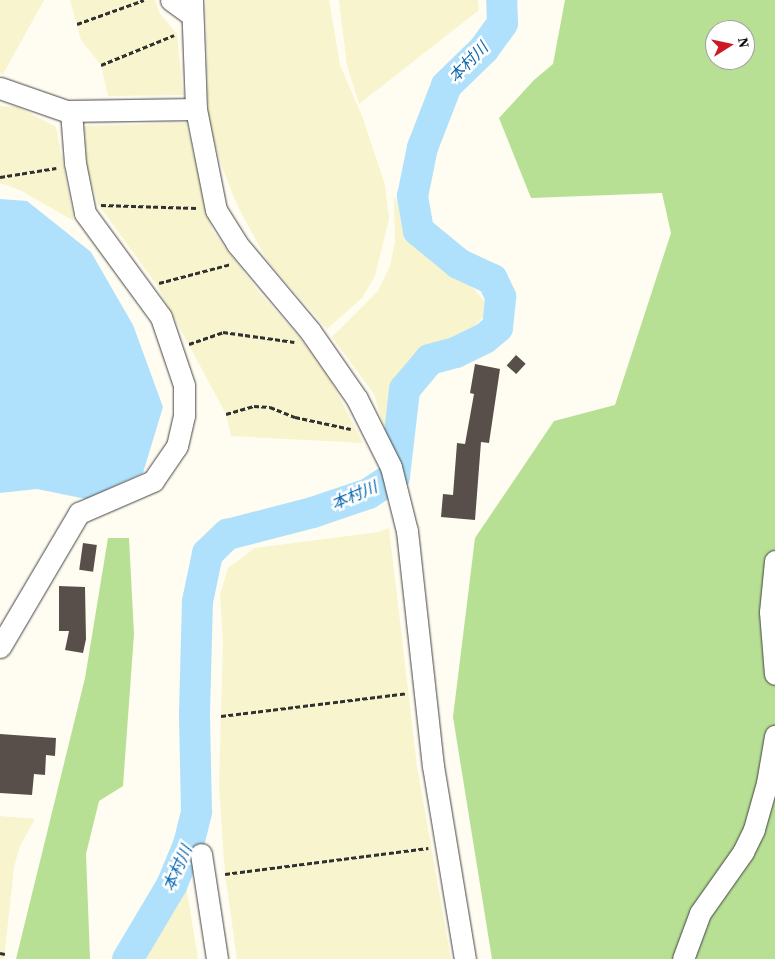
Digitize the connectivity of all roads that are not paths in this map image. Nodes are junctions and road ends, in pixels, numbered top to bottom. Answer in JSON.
{"nodes":[{"id":1,"x":171,"y":0,"type":"edge"},
{"id":2,"x":192,"y":8,"type":"edge"},
{"id":3,"x":0,"y":88,"type":"edge"},
{"id":4,"x":196,"y":109,"type":"junction"},
{"id":5,"x":71,"y":111,"type":"junction"},
{"id":6,"x":775,"y":561,"type":"edge"},
{"id":7,"x":0,"y":647,"type":"edge"},
{"id":8,"x":775,"y":674,"type":"edge"},
{"id":9,"x":775,"y":736,"type":"edge"},
{"id":10,"x":201,"y":854,"type":"dead end"},
{"id":11,"x":217,"y":959,"type":"edge"},
{"id":12,"x":465,"y":959,"type":"edge"},
{"id":13,"x":683,"y":959,"type":"edge"}],
"edges":[{"from":1,"to":2,"type":"street"},
{"from":2,"to":4,"type":"street"},
{"from":3,"to":5,"type":"street"},
{"from":4,"to":5,"type":"street"},
{"from":4,"to":12,"type":"street"},
{"from":5,"to":7,"type":"street"},
{"from":6,"to":8,"type":"street"},
{"from":9,"to":13,"type":"street"},
{"from":10,"to":11,"type":"street"}]}
